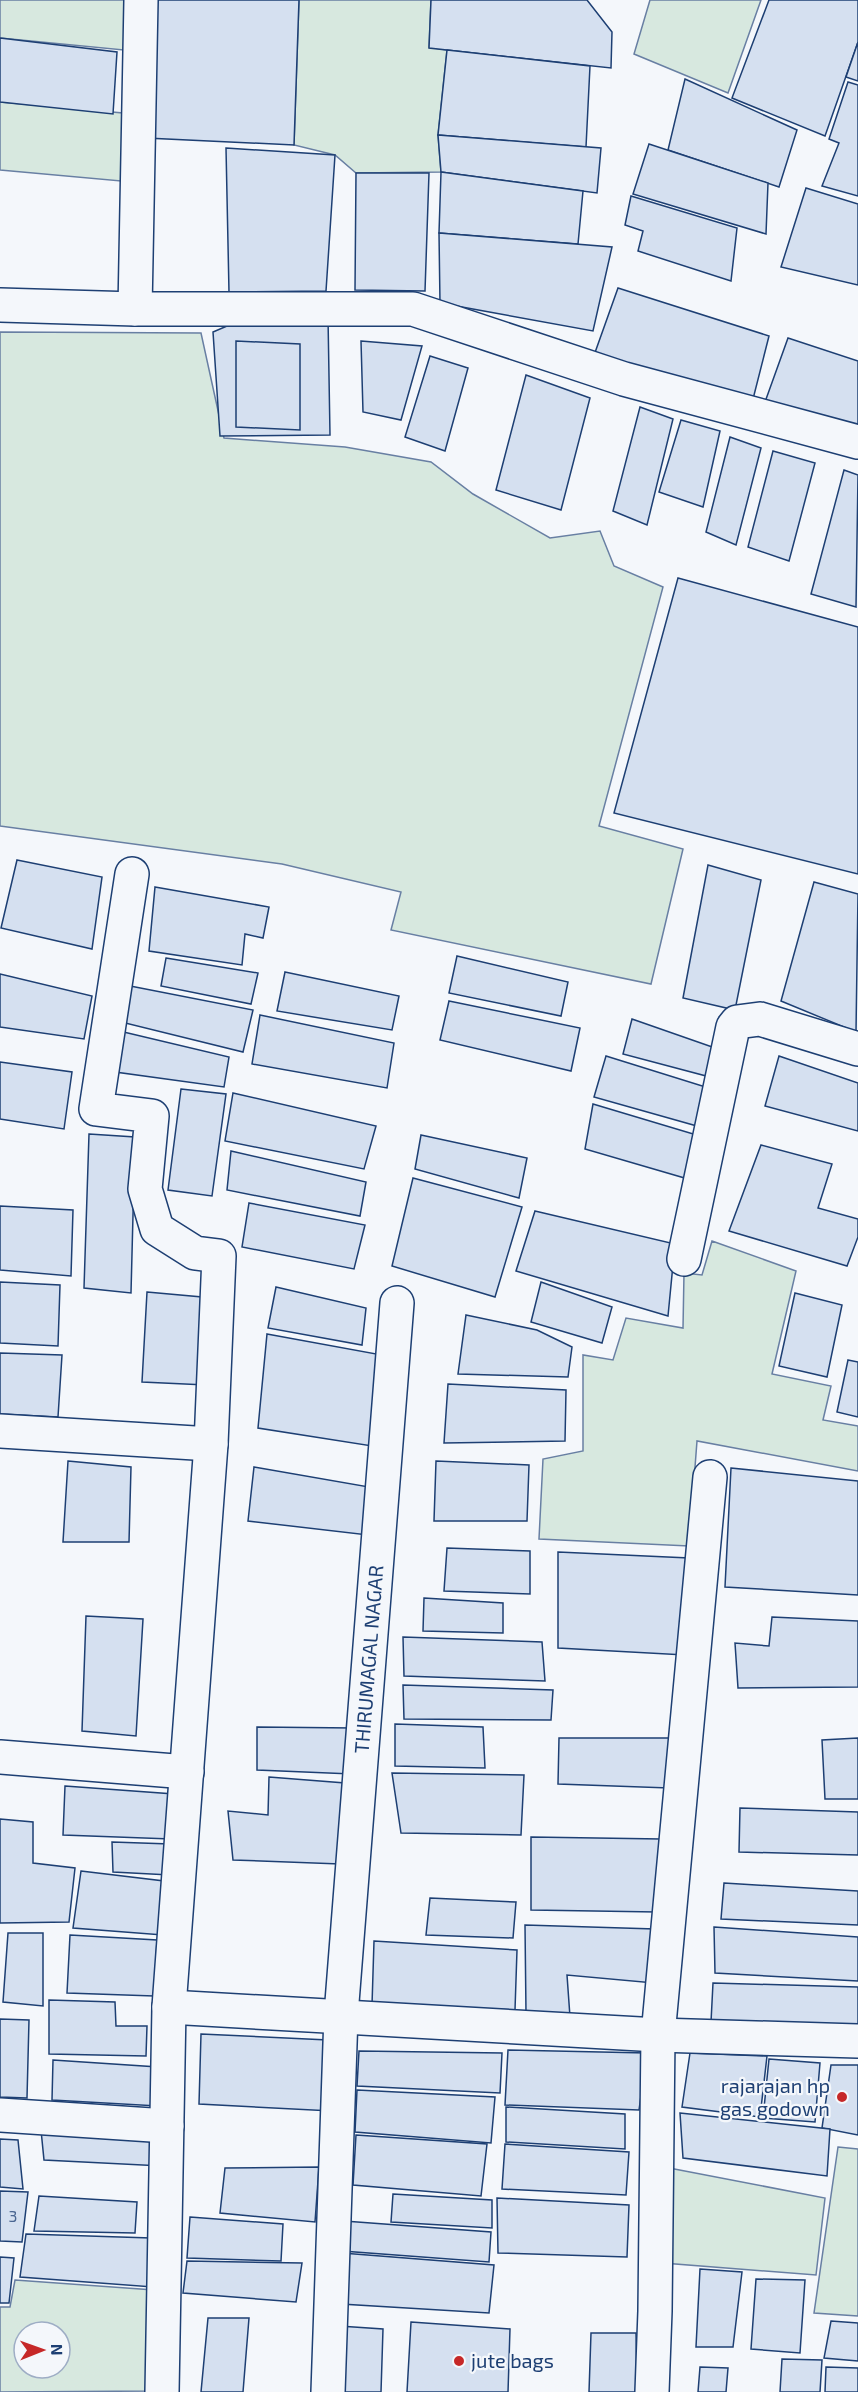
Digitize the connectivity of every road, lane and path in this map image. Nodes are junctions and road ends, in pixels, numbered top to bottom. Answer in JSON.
{"nodes":[{"id":1,"x":141,"y":0,"type":"edge"},
{"id":2,"x":0,"y":305,"type":"edge"},
{"id":3,"x":135,"y":309,"type":"junction"},
{"id":4,"x":858,"y":442,"type":"edge"},
{"id":5,"x":132,"y":874,"type":"dead end"},
{"id":6,"x":858,"y":1049,"type":"edge"},
{"id":7,"x":684,"y":1259,"type":"dead end"},
{"id":8,"x":397,"y":1304,"type":"dead end"},
{"id":9,"x":0,"y":1431,"type":"edge"},
{"id":10,"x":211,"y":1444,"type":"junction"},
{"id":11,"x":710,"y":1477,"type":"dead end"},
{"id":12,"x":0,"y":1757,"type":"edge"},
{"id":13,"x":187,"y":1773,"type":"junction"},
{"id":14,"x":170,"y":2007,"type":"junction"},
{"id":15,"x":341,"y":2015,"type":"junction"},
{"id":16,"x":658,"y":2035,"type":"junction"},
{"id":17,"x":858,"y":2041,"type":"edge"},
{"id":18,"x":0,"y":2115,"type":"edge"},
{"id":19,"x":167,"y":2126,"type":"junction"},
{"id":20,"x":162,"y":2392,"type":"edge"},
{"id":21,"x":328,"y":2392,"type":"edge"},
{"id":22,"x":652,"y":2392,"type":"edge"}],
"edges":[{"from":1,"to":3,"type":"street"},
{"from":2,"to":3,"type":"street"},
{"from":3,"to":4,"type":"street"},
{"from":5,"to":10,"type":"street"},
{"from":6,"to":7,"type":"street"},
{"from":8,"to":15,"type":"street","name":"THIRUMAGAL NAGAR"},
{"from":9,"to":10,"type":"street"},
{"from":10,"to":13,"type":"street"},
{"from":11,"to":16,"type":"street"},
{"from":12,"to":13,"type":"street"},
{"from":13,"to":14,"type":"street"},
{"from":14,"to":15,"type":"street"},
{"from":14,"to":19,"type":"street"},
{"from":15,"to":16,"type":"street"},
{"from":15,"to":21,"type":"street","name":"THIRUMAGAL NAGAR"},
{"from":16,"to":17,"type":"street"},
{"from":16,"to":22,"type":"street"},
{"from":18,"to":19,"type":"street"},
{"from":19,"to":20,"type":"street"}]}
